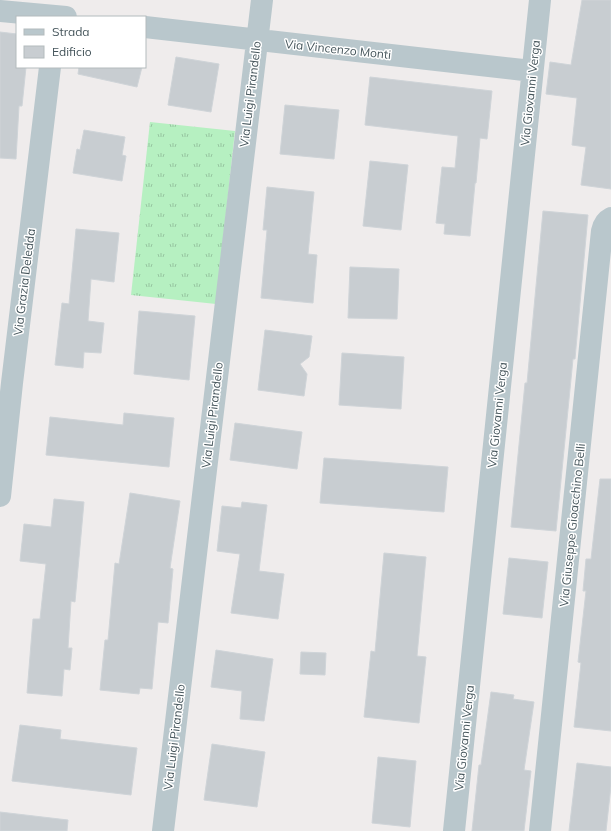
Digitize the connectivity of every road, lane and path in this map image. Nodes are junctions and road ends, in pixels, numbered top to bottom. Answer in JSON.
{"nodes":[{"id":1,"x":262,"y":0,"type":"edge"},
{"id":2,"x":540,"y":0,"type":"edge"},
{"id":3,"x":0,"y":11,"type":"edge"},
{"id":4,"x":59,"y":12,"type":"edge"},
{"id":5,"x":146,"y":26,"type":"edge"},
{"id":6,"x":257,"y":40,"type":"junction"},
{"id":7,"x":50,"y":68,"type":"edge"},
{"id":8,"x":532,"y":71,"type":"junction"},
{"id":9,"x":609,"y":219,"type":"edge"},
{"id":10,"x":6,"y":382,"type":"edge"},
{"id":11,"x":0,"y":496,"type":"edge"},
{"id":12,"x":163,"y":831,"type":"edge"},
{"id":13,"x":454,"y":831,"type":"edge"},
{"id":14,"x":540,"y":831,"type":"edge"}],
"edges":[{"from":1,"to":6,"type":"street","name":"Via Luigi Pirandello"},
{"from":2,"to":8,"type":"street","name":"Via Giovanni Verga"},
{"from":3,"to":4,"type":"street"},
{"from":5,"to":6,"type":"street","name":"Via Vincenzo Monti"},
{"from":6,"to":8,"type":"street","name":"Via Vincenzo Monti"},
{"from":6,"to":12,"type":"street","name":"Via Luigi Pirandello"},
{"from":7,"to":10,"type":"street","name":"Via Grazia Deledda"},
{"from":8,"to":13,"type":"street","name":"Via Giovanni Verga"},
{"from":9,"to":14,"type":"street","name":"Via Giuseppe Gioacchino Belli"},
{"from":10,"to":11,"type":"street","name":"Via Grazia Deledda"}]}
